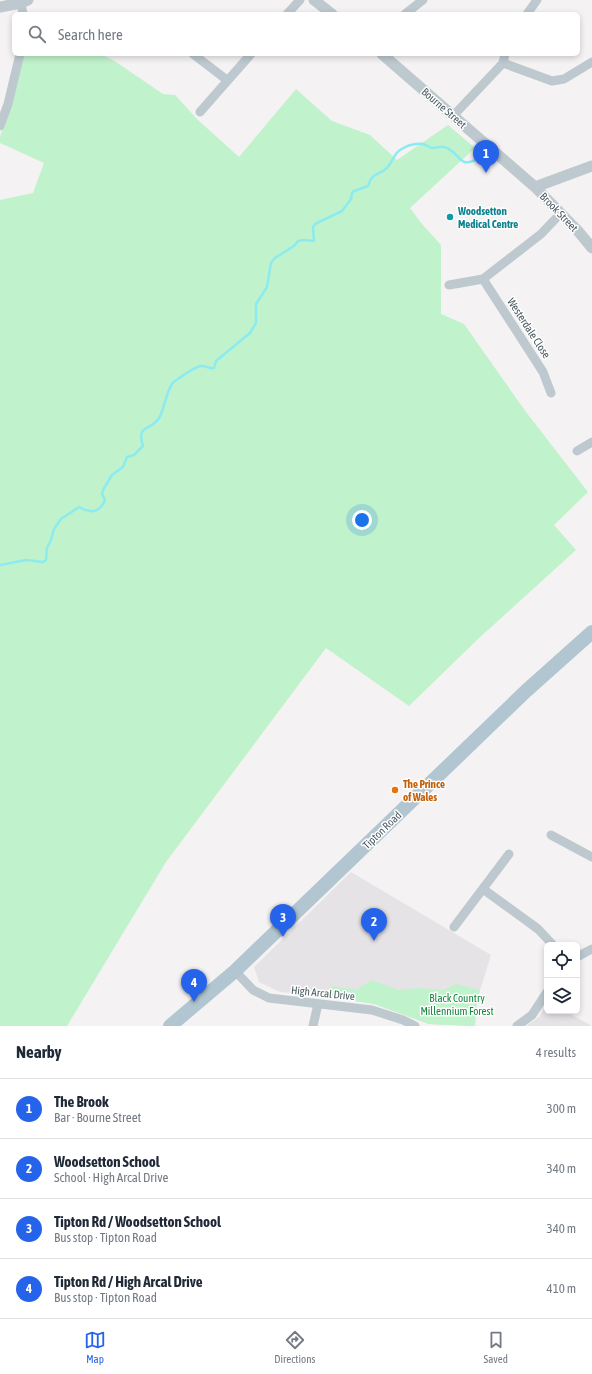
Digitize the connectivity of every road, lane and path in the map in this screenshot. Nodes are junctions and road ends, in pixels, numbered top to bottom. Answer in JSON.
{"nodes":[{"id":1,"x":300,"y":0,"type":"edge"},
{"id":2,"x":314,"y":0,"type":"edge"},
{"id":3,"x":423,"y":0,"type":"edge"},
{"id":4,"x":537,"y":0,"type":"edge"},
{"id":5,"x":24,"y":6,"type":"edge"},
{"id":6,"x":0,"y":7,"type":"edge"},
{"id":7,"x":289,"y":12,"type":"edge"},
{"id":8,"x":329,"y":12,"type":"edge"},
{"id":9,"x":408,"y":12,"type":"edge"},
{"id":10,"x":528,"y":12,"type":"edge"},
{"id":11,"x":20,"y":56,"type":"edge"},
{"id":12,"x":196,"y":56,"type":"edge"},
{"id":13,"x":249,"y":56,"type":"edge"},
{"id":14,"x":384,"y":56,"type":"edge"},
{"id":15,"x":504,"y":58,"type":"edge"},
{"id":16,"x":592,"y":62,"type":"edge"},
{"id":17,"x":227,"y":80,"type":"junction"},
{"id":18,"x":200,"y":112,"type":"dead end"},
{"id":19,"x":453,"y":116,"type":"junction"},
{"id":20,"x":0,"y":126,"type":"edge"},
{"id":21,"x":592,"y":166,"type":"edge"},
{"id":22,"x":524,"y":177,"type":"joint"},
{"id":23,"x":535,"y":187,"type":"junction"},
{"id":24,"x":561,"y":213,"type":"junction"},
{"id":25,"x":592,"y":248,"type":"edge"},
{"id":26,"x":483,"y":279,"type":"junction"},
{"id":27,"x":448,"y":285,"type":"dead end"},
{"id":28,"x":551,"y":393,"type":"dead end"},
{"id":29,"x":592,"y":442,"type":"edge"},
{"id":30,"x":577,"y":451,"type":"dead end"},
{"id":31,"x":592,"y":632,"type":"edge"},
{"id":32,"x":551,"y":835,"type":"dead end"},
{"id":33,"x":510,"y":854,"type":"dead end"},
{"id":34,"x":592,"y":857,"type":"edge"},
{"id":35,"x":483,"y":889,"type":"junction"},
{"id":36,"x":454,"y":927,"type":"dead end"},
{"id":37,"x":550,"y":942,"type":"edge"},
{"id":38,"x":592,"y":949,"type":"edge"},
{"id":39,"x":580,"y":955,"type":"edge"},
{"id":40,"x":235,"y":971,"type":"junction"},
{"id":41,"x":544,"y":997,"type":"edge"},
{"id":42,"x":318,"y":1004,"type":"junction"},
{"id":43,"x":170,"y":1026,"type":"edge"},
{"id":44,"x":313,"y":1026,"type":"edge"},
{"id":45,"x":415,"y":1026,"type":"edge"},
{"id":46,"x":517,"y":1026,"type":"edge"}],
"edges":[{"from":1,"to":7,"type":"street"},
{"from":2,"to":8,"type":"street"},
{"from":3,"to":9,"type":"street"},
{"from":4,"to":10,"type":"street"},
{"from":5,"to":6,"type":"street"},
{"from":11,"to":20,"type":"street"},
{"from":12,"to":17,"type":"street"},
{"from":13,"to":17,"type":"street"},
{"from":14,"to":19,"type":"street","name":"Bourne Street"},
{"from":15,"to":16,"type":"street"},
{"from":15,"to":19,"type":"street"},
{"from":17,"to":18,"type":"street"},
{"from":19,"to":22,"type":"street","name":"Bourne Street"},
{"from":21,"to":23,"type":"street"},
{"from":22,"to":23,"type":"street","name":"Brook Street"},
{"from":23,"to":24,"type":"street","name":"Brook Street"},
{"from":24,"to":25,"type":"street","name":"Brook Street"},
{"from":24,"to":26,"type":"street"},
{"from":26,"to":27,"type":"street"},
{"from":26,"to":28,"type":"street","name":"Westerdale Close"},
{"from":29,"to":30,"type":"street"},
{"from":31,"to":40,"type":"main road","name":"Tipton Road"},
{"from":32,"to":34,"type":"street"},
{"from":33,"to":35,"type":"street"},
{"from":35,"to":36,"type":"street"},
{"from":35,"to":37,"type":"street"},
{"from":38,"to":39,"type":"street"},
{"from":40,"to":42,"type":"street","name":"High Arcal Drive"},
{"from":40,"to":43,"type":"main road","name":"Tipton Road"},
{"from":41,"to":46,"type":"street"},
{"from":42,"to":44,"type":"street"},
{"from":42,"to":45,"type":"street","name":"High Arcal Drive"}]}
